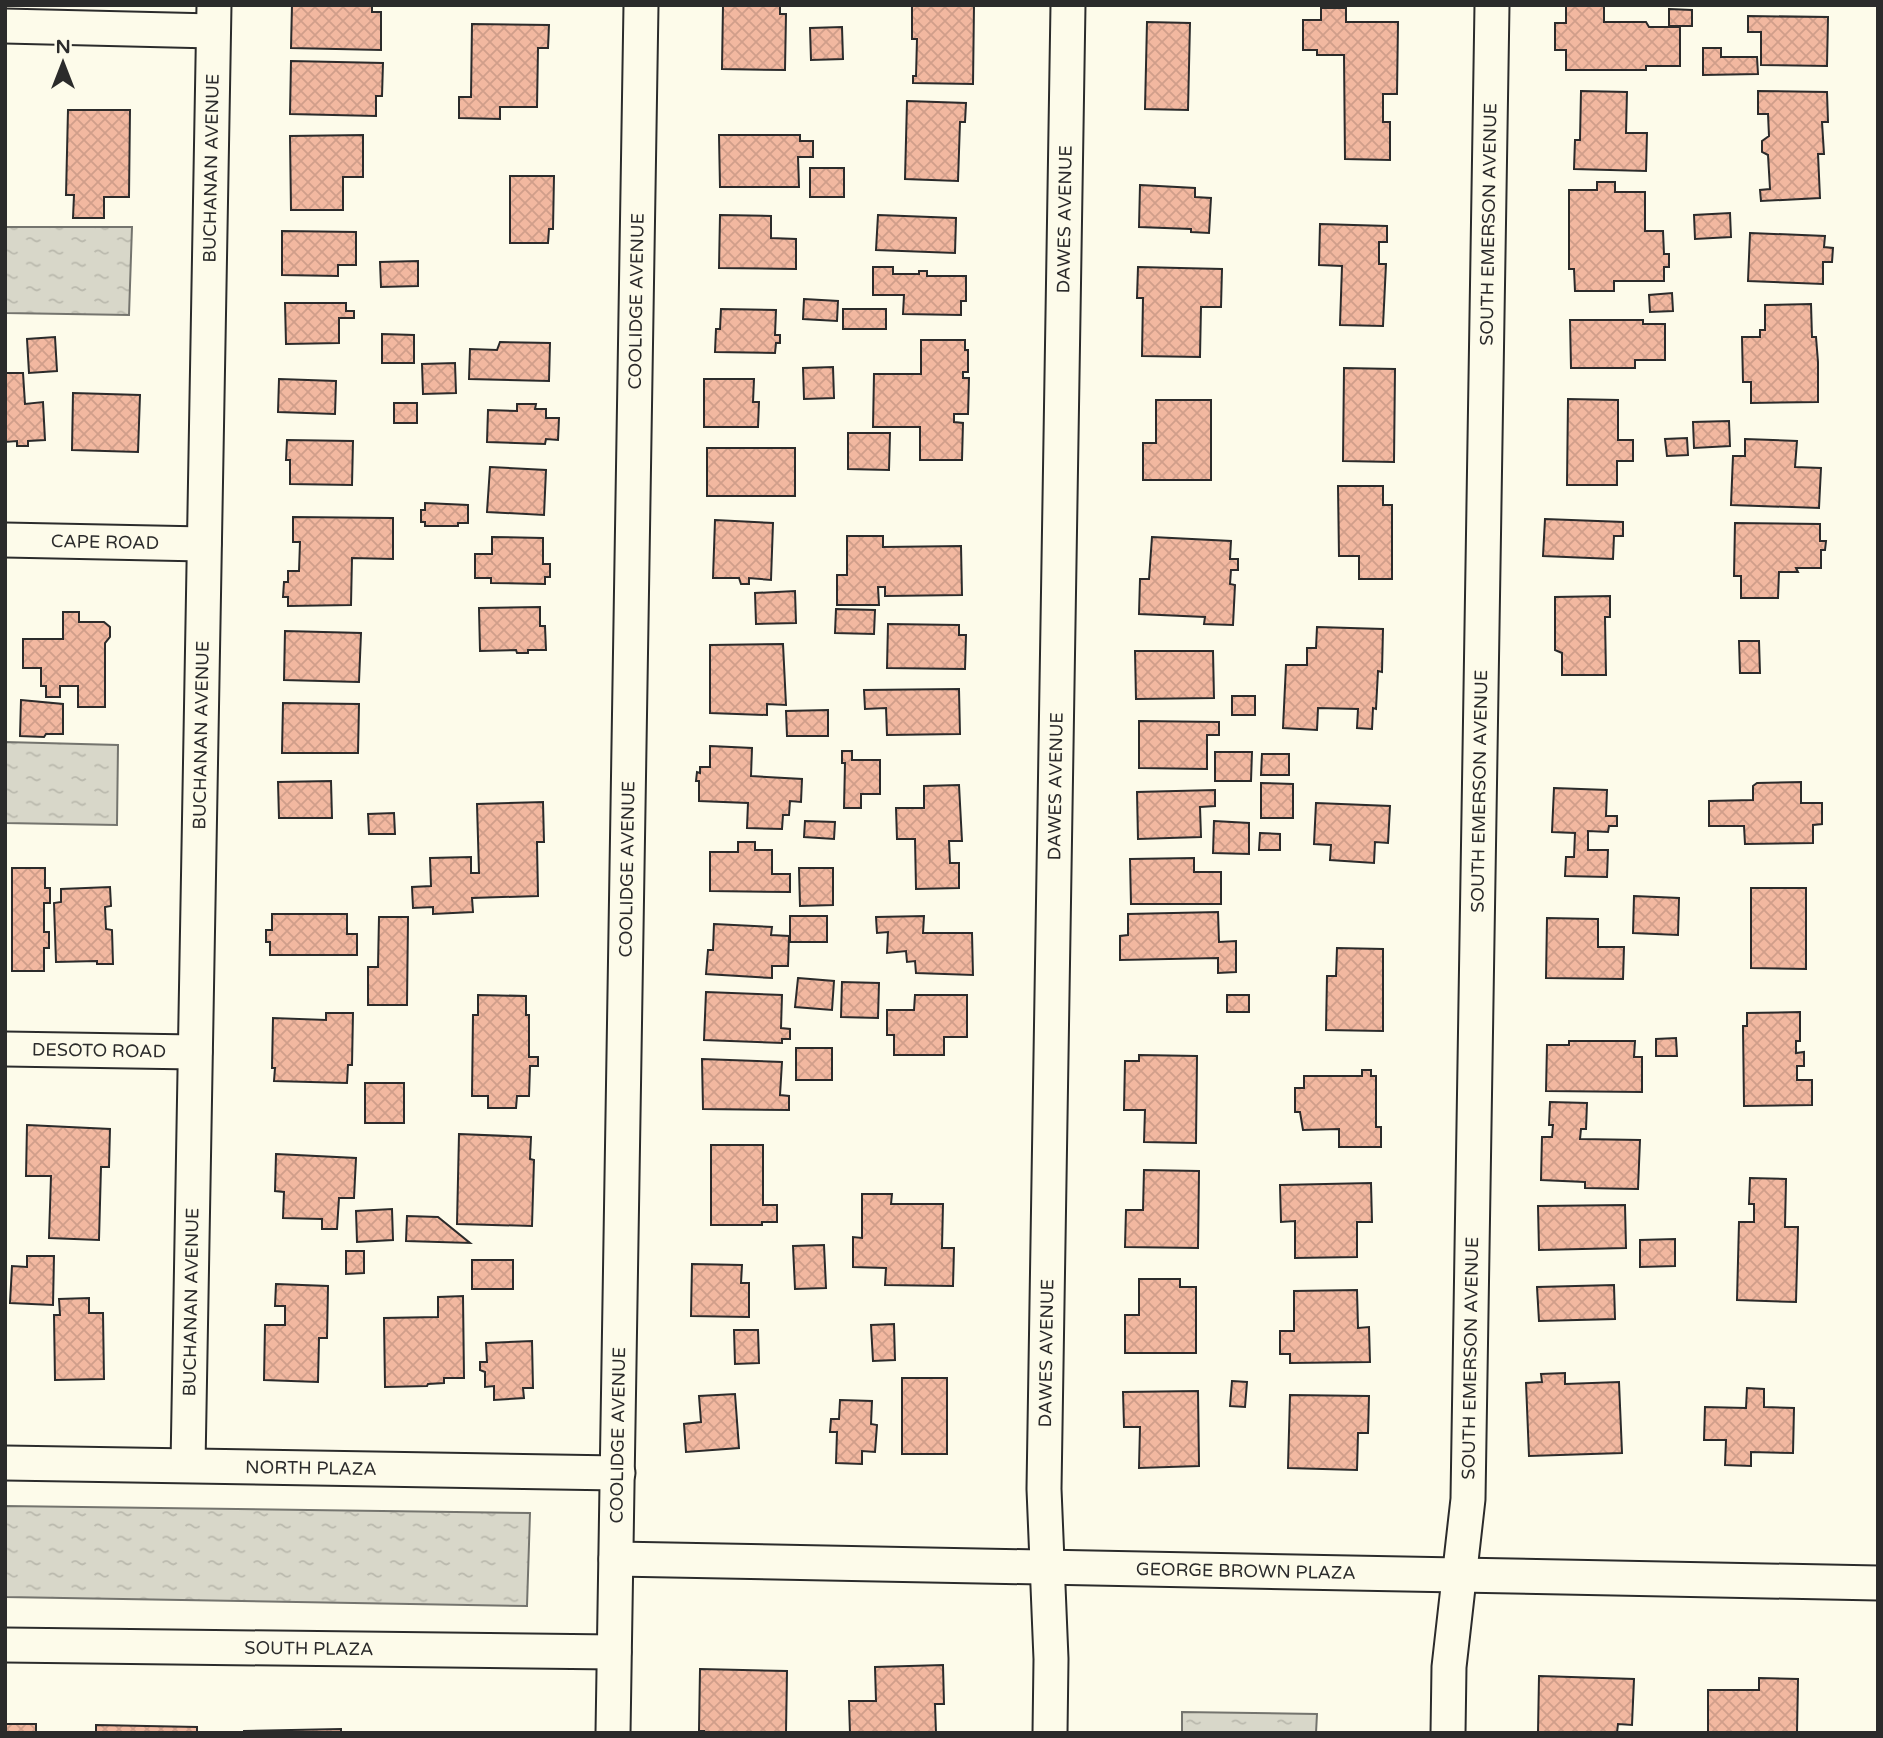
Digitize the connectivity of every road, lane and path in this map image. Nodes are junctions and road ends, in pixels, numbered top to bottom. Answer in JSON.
{"nodes":[{"id":1,"x":641,"y":5,"type":"edge"},
{"id":2,"x":1068,"y":5,"type":"edge"},
{"id":3,"x":1492,"y":5,"type":"edge"},
{"id":4,"x":213,"y":18,"type":"edge"},
{"id":5,"x":5,"y":26,"type":"edge"},
{"id":6,"x":5,"y":540,"type":"edge"},
{"id":7,"x":204,"y":544,"type":"junction"},
{"id":8,"x":5,"y":1049,"type":"edge"},
{"id":9,"x":195,"y":1052,"type":"junction"},
{"id":10,"x":5,"y":1463,"type":"edge"},
{"id":11,"x":188,"y":1465,"type":"junction"},
{"id":12,"x":618,"y":1473,"type":"junction"},
{"id":13,"x":616,"y":1559,"type":"junction"},
{"id":14,"x":1048,"y":1568,"type":"junction"},
{"id":15,"x":1460,"y":1577,"type":"junction"},
{"id":16,"x":1878,"y":1583,"type":"edge"},
{"id":17,"x":5,"y":1646,"type":"edge"},
{"id":18,"x":614,"y":1652,"type":"junction"},
{"id":19,"x":613,"y":1733,"type":"edge"},
{"id":20,"x":1050,"y":1733,"type":"edge"},
{"id":21,"x":1448,"y":1733,"type":"edge"}],
"edges":[{"from":1,"to":12,"type":"street","name":"COOLIDGE AVENUE"},
{"from":2,"to":14,"type":"street","name":"DAWES AVENUE"},
{"from":3,"to":15,"type":"street","name":"SOUTH EMERSON AVENUE"},
{"from":4,"to":5,"type":"street"},
{"from":4,"to":7,"type":"street","name":"BUCHANAN AVENUE"},
{"from":6,"to":7,"type":"street","name":"CAPE ROAD"},
{"from":7,"to":9,"type":"street","name":"BUCHANAN AVENUE"},
{"from":8,"to":9,"type":"street","name":"DESOTO ROAD"},
{"from":9,"to":11,"type":"street","name":"BUCHANAN AVENUE"},
{"from":10,"to":11,"type":"street","name":"NORTH PLAZA"},
{"from":11,"to":12,"type":"street","name":"NORTH PLAZA"},
{"from":12,"to":13,"type":"street","name":"COOLIDGE AVENUE"},
{"from":13,"to":14,"type":"street","name":"GEORGE BROWN PLAZA"},
{"from":13,"to":18,"type":"street","name":"COOLIDGE AVENUE"},
{"from":14,"to":15,"type":"street","name":"GEORGE BROWN PLAZA"},
{"from":14,"to":20,"type":"street","name":"DAWES AVENUE"},
{"from":15,"to":16,"type":"street","name":"GEORGE BROWN PLAZA"},
{"from":15,"to":21,"type":"street","name":"SOUTH EMERSON AVENUE"},
{"from":17,"to":18,"type":"street","name":"SOUTH PLAZA"},
{"from":18,"to":19,"type":"street","name":"COOLIDGE AVENUE"}]}
